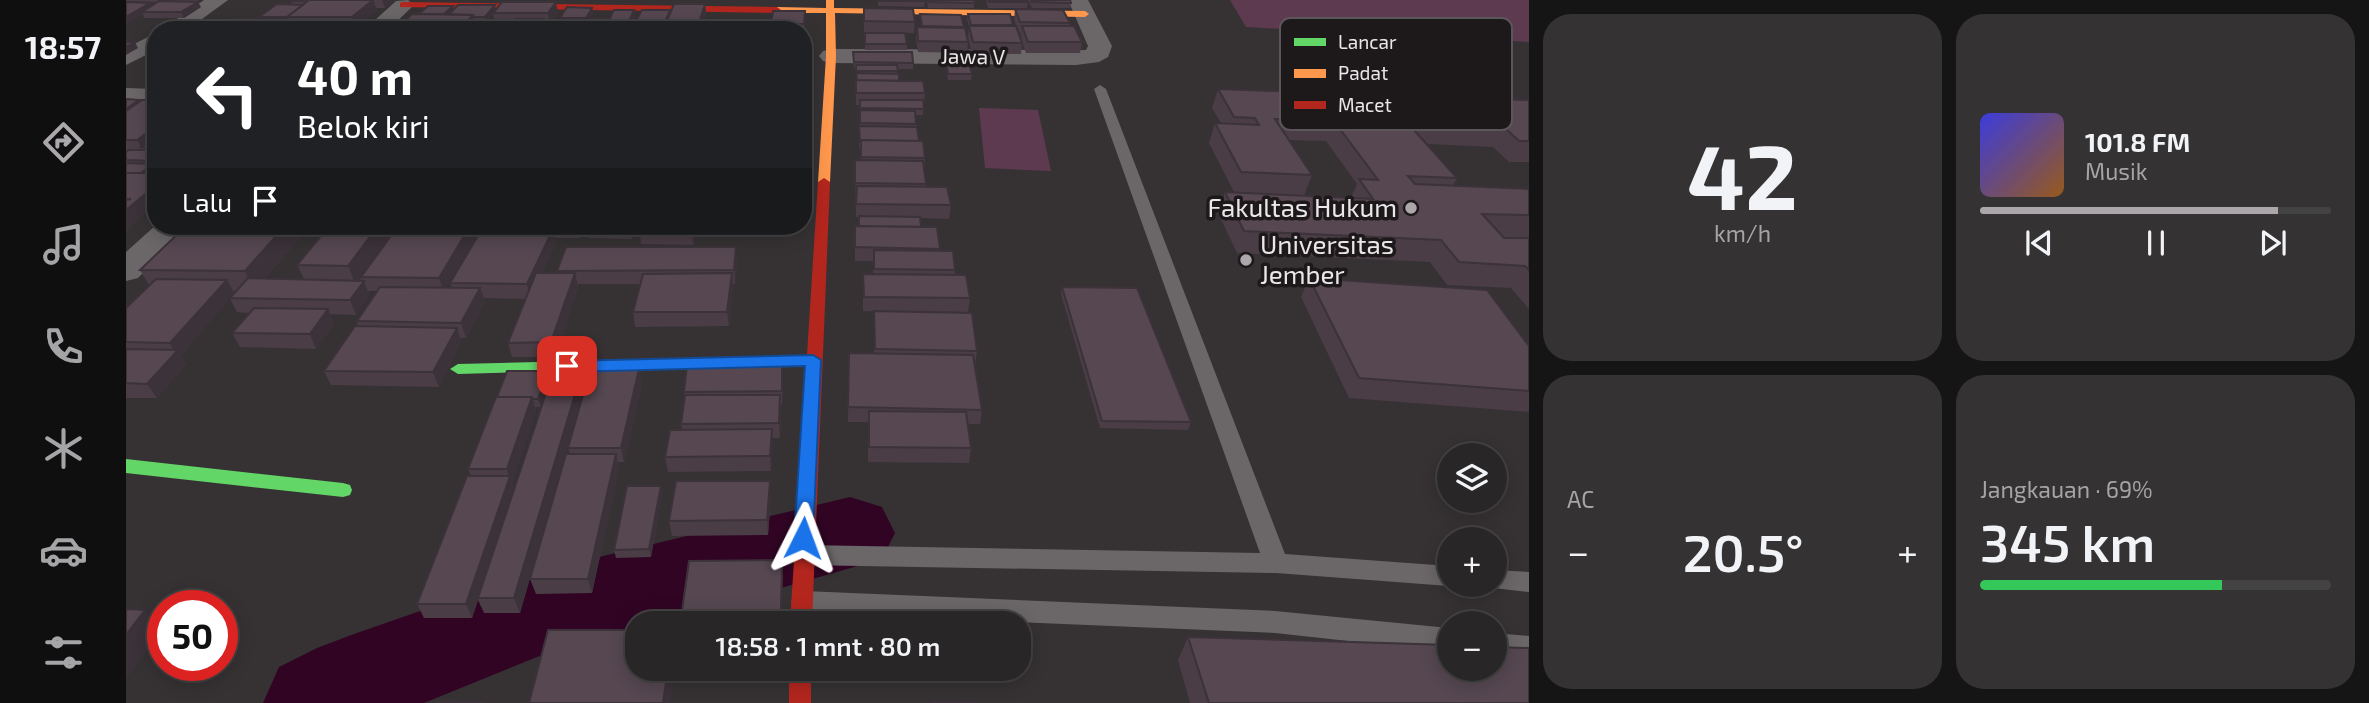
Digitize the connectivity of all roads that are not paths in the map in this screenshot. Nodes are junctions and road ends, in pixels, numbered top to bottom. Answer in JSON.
{"nodes":[{"id":1,"x":218,"y":0,"type":"edge"},
{"id":2,"x":406,"y":2,"type":"edge"},
{"id":3,"x":830,"y":5,"type":"edge"},
{"id":4,"x":1082,"y":7,"type":"edge"},
{"id":5,"x":186,"y":21,"type":"edge"},
{"id":6,"x":385,"y":21,"type":"edge"},
{"id":7,"x":147,"y":45,"type":"edge"},
{"id":8,"x":831,"y":56,"type":"junction"},
{"id":9,"x":126,"y":58,"type":"edge"},
{"id":10,"x":1100,"y":89,"type":"dead end"},
{"id":11,"x":126,"y":96,"type":"edge"},
{"id":12,"x":147,"y":97,"type":"edge"},
{"id":13,"x":164,"y":235,"type":"edge"},
{"id":14,"x":126,"y":271,"type":"edge"},
{"id":15,"x":813,"y":360,"type":"junction"},
{"id":16,"x":458,"y":369,"type":"dead end"},
{"id":17,"x":126,"y":467,"type":"edge"},
{"id":18,"x":342,"y":490,"type":"dead end"},
{"id":19,"x":803,"y":548,"type":"junction"},
{"id":20,"x":1276,"y":563,"type":"junction"},
{"id":21,"x":1437,"y":575,"type":"edge"},
{"id":22,"x":1507,"y":581,"type":"edge"},
{"id":23,"x":1529,"y":582,"type":"edge"},
{"id":24,"x":801,"y":611,"type":"edge"},
{"id":25,"x":1031,"y":617,"type":"edge"},
{"id":26,"x":1437,"y":639,"type":"edge"},
{"id":27,"x":1507,"y":646,"type":"edge"},
{"id":28,"x":1529,"y":648,"type":"edge"},
{"id":29,"x":800,"y":681,"type":"edge"},
{"id":30,"x":800,"y":703,"type":"edge"}],
"edges":[{"from":1,"to":5,"type":"street"},
{"from":2,"to":3,"type":"street"},
{"from":2,"to":6,"type":"street"},
{"from":3,"to":4,"type":"street"},
{"from":3,"to":8,"type":"street"},
{"from":4,"to":8,"type":"street","name":"Jawa V"},
{"from":7,"to":9,"type":"street"},
{"from":8,"to":15,"type":"street"},
{"from":10,"to":20,"type":"lane"},
{"from":11,"to":12,"type":"street"},
{"from":13,"to":14,"type":"street"},
{"from":15,"to":16,"type":"street"},
{"from":15,"to":19,"type":"street"},
{"from":17,"to":18,"type":"street"},
{"from":19,"to":20,"type":"lane"},
{"from":19,"to":24,"type":"street"},
{"from":20,"to":21,"type":"lane"},
{"from":22,"to":23,"type":"lane"},
{"from":25,"to":26,"type":"lane"},
{"from":27,"to":28,"type":"lane"},
{"from":29,"to":30,"type":"street"}]}
